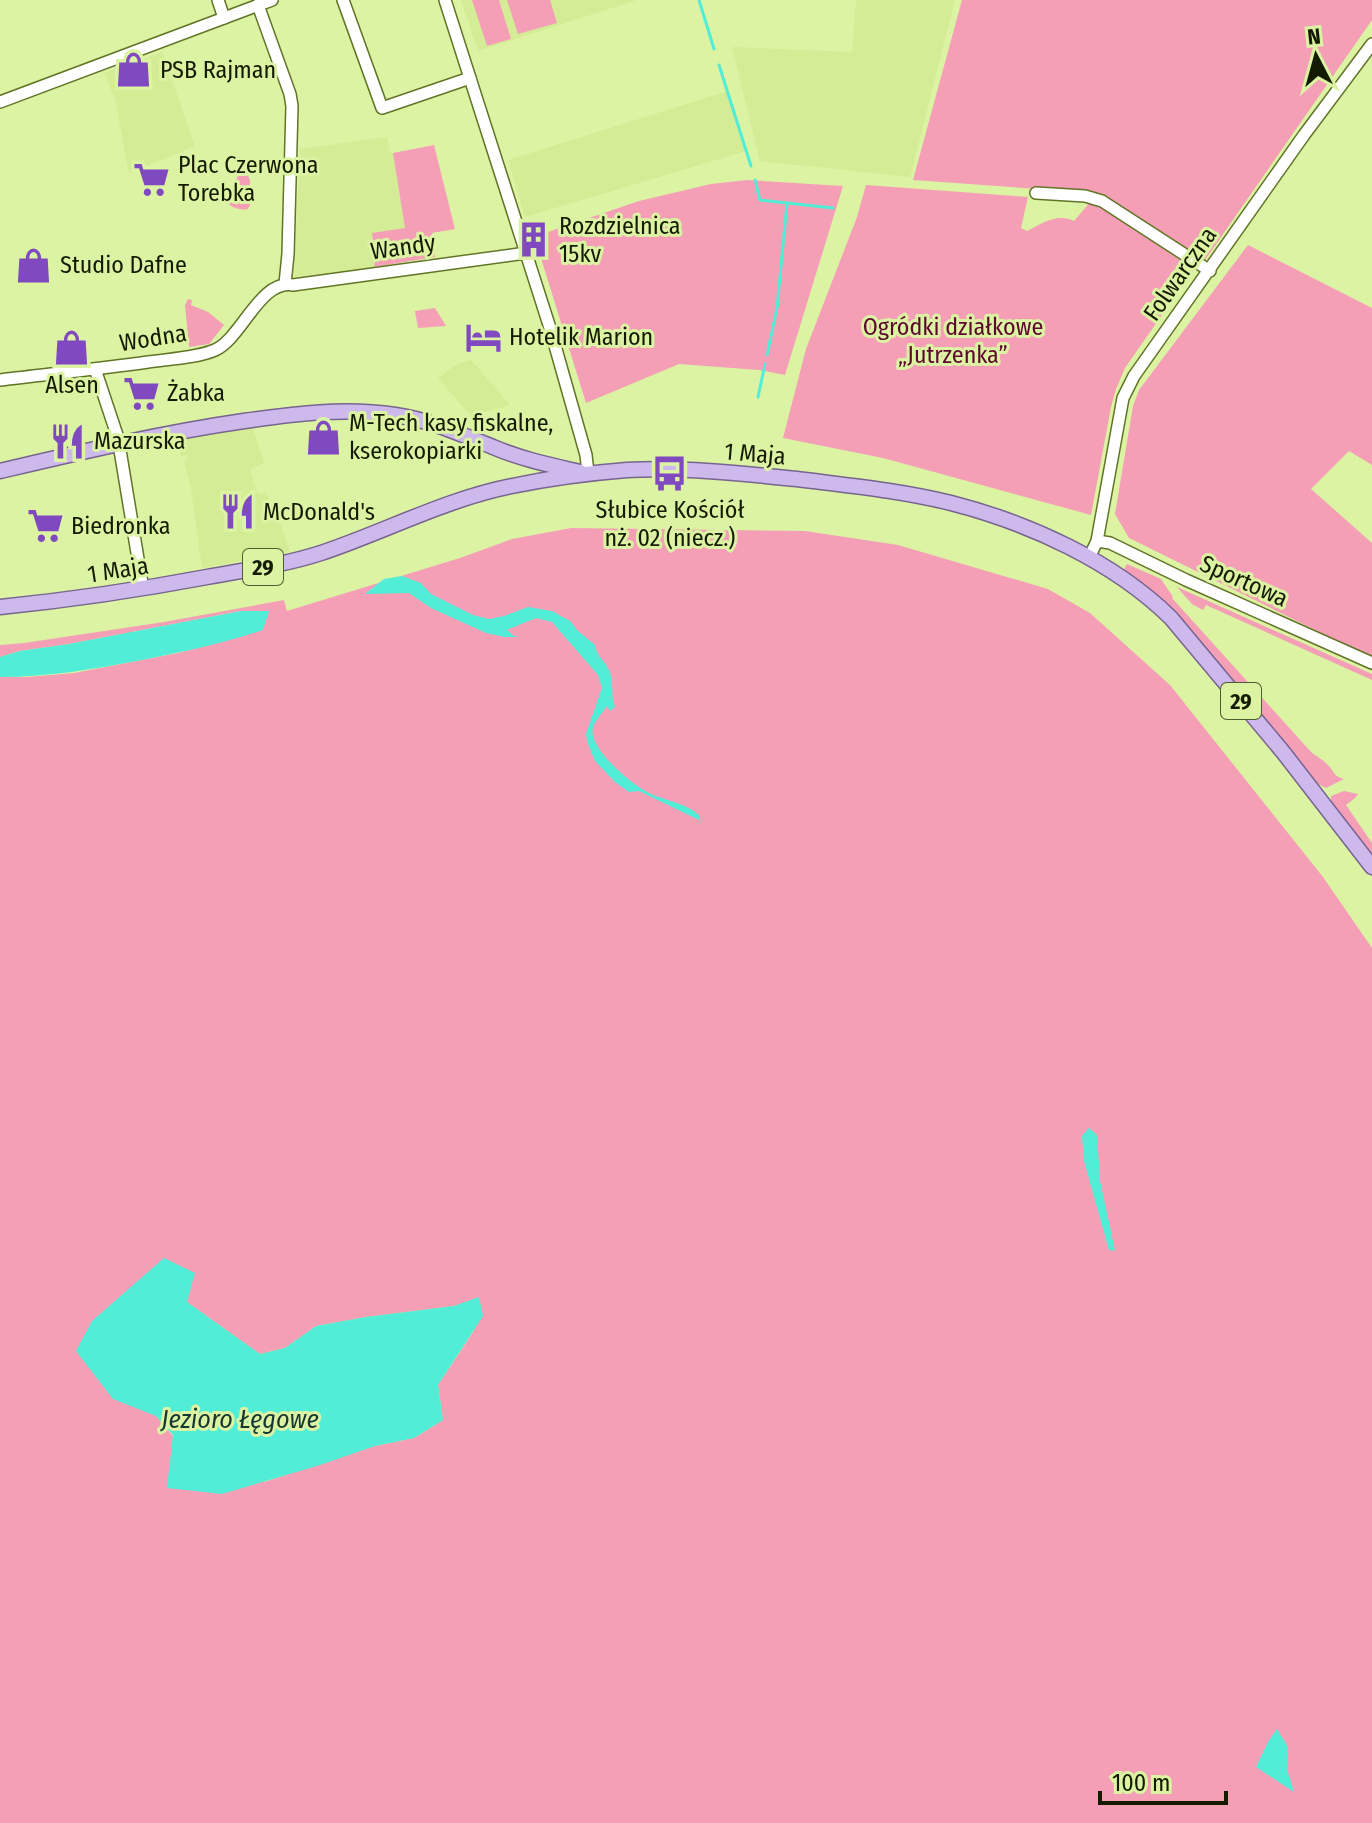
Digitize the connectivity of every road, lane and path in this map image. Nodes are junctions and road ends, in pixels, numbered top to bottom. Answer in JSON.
{"nodes":[{"id":1,"x":218,"y":0,"type":"edge"},
{"id":2,"x":272,"y":0,"type":"edge"},
{"id":3,"x":343,"y":0,"type":"edge"},
{"id":4,"x":445,"y":0,"type":"edge"},
{"id":5,"x":258,"y":5,"type":"junction"},
{"id":6,"x":224,"y":18,"type":"junction"},
{"id":7,"x":1372,"y":44,"type":"edge"},
{"id":8,"x":470,"y":78,"type":"junction"},
{"id":9,"x":0,"y":102,"type":"edge"},
{"id":10,"x":1036,"y":193,"type":"dead end"},
{"id":11,"x":526,"y":253,"type":"junction"},
{"id":12,"x":1210,"y":271,"type":"junction"},
{"id":13,"x":285,"y":284,"type":"junction"},
{"id":14,"x":95,"y":369,"type":"junction"},
{"id":15,"x":0,"y":380,"type":"edge"},
{"id":16,"x":119,"y":442,"type":"junction"},
{"id":17,"x":514,"y":455,"type":"junction"},
{"id":18,"x":0,"y":471,"type":"edge"},
{"id":19,"x":588,"y":473,"type":"junction"},
{"id":20,"x":515,"y":485,"type":"junction"},
{"id":21,"x":1097,"y":541,"type":"junction"},
{"id":22,"x":1089,"y":558,"type":"junction"},
{"id":23,"x":143,"y":589,"type":"junction"},
{"id":24,"x":0,"y":607,"type":"edge"},
{"id":25,"x":1372,"y":663,"type":"edge"},
{"id":26,"x":1372,"y":867,"type":"edge"}],
"edges":[{"from":1,"to":6,"type":"street"},
{"from":2,"to":5,"type":"street"},
{"from":3,"to":8,"type":"street"},
{"from":4,"to":8,"type":"street"},
{"from":5,"to":6,"type":"street"},
{"from":5,"to":13,"type":"street"},
{"from":6,"to":9,"type":"street"},
{"from":7,"to":12,"type":"street","name":"Folwarczna"},
{"from":8,"to":11,"type":"street"},
{"from":10,"to":12,"type":"street"},
{"from":11,"to":13,"type":"street","name":"Wandy"},
{"from":11,"to":19,"type":"street"},
{"from":12,"to":21,"type":"street","name":"Folwarczna"},
{"from":13,"to":14,"type":"street","name":"Wodna"},
{"from":14,"to":15,"type":"street","name":"Wodna"},
{"from":14,"to":16,"type":"street"},
{"from":16,"to":17,"type":"main road","number":"29"},
{"from":16,"to":18,"type":"main road","number":"29"},
{"from":16,"to":23,"type":"street"},
{"from":17,"to":19,"type":"main road","number":"29"},
{"from":17,"to":20,"type":"main road"},
{"from":19,"to":20,"type":"main road","name":"1 Maja","number":"29"},
{"from":19,"to":22,"type":"main road","name":"1 Maja","number":"29"},
{"from":20,"to":23,"type":"main road","name":"1 Maja","number":"29"},
{"from":21,"to":22,"type":"street","name":"Folwarczna"},
{"from":21,"to":25,"type":"street","name":"Sportowa"},
{"from":22,"to":26,"type":"main road","name":"1 Maja","number":"29"},
{"from":23,"to":24,"type":"main road","name":"1 Maja","number":"29"}]}
